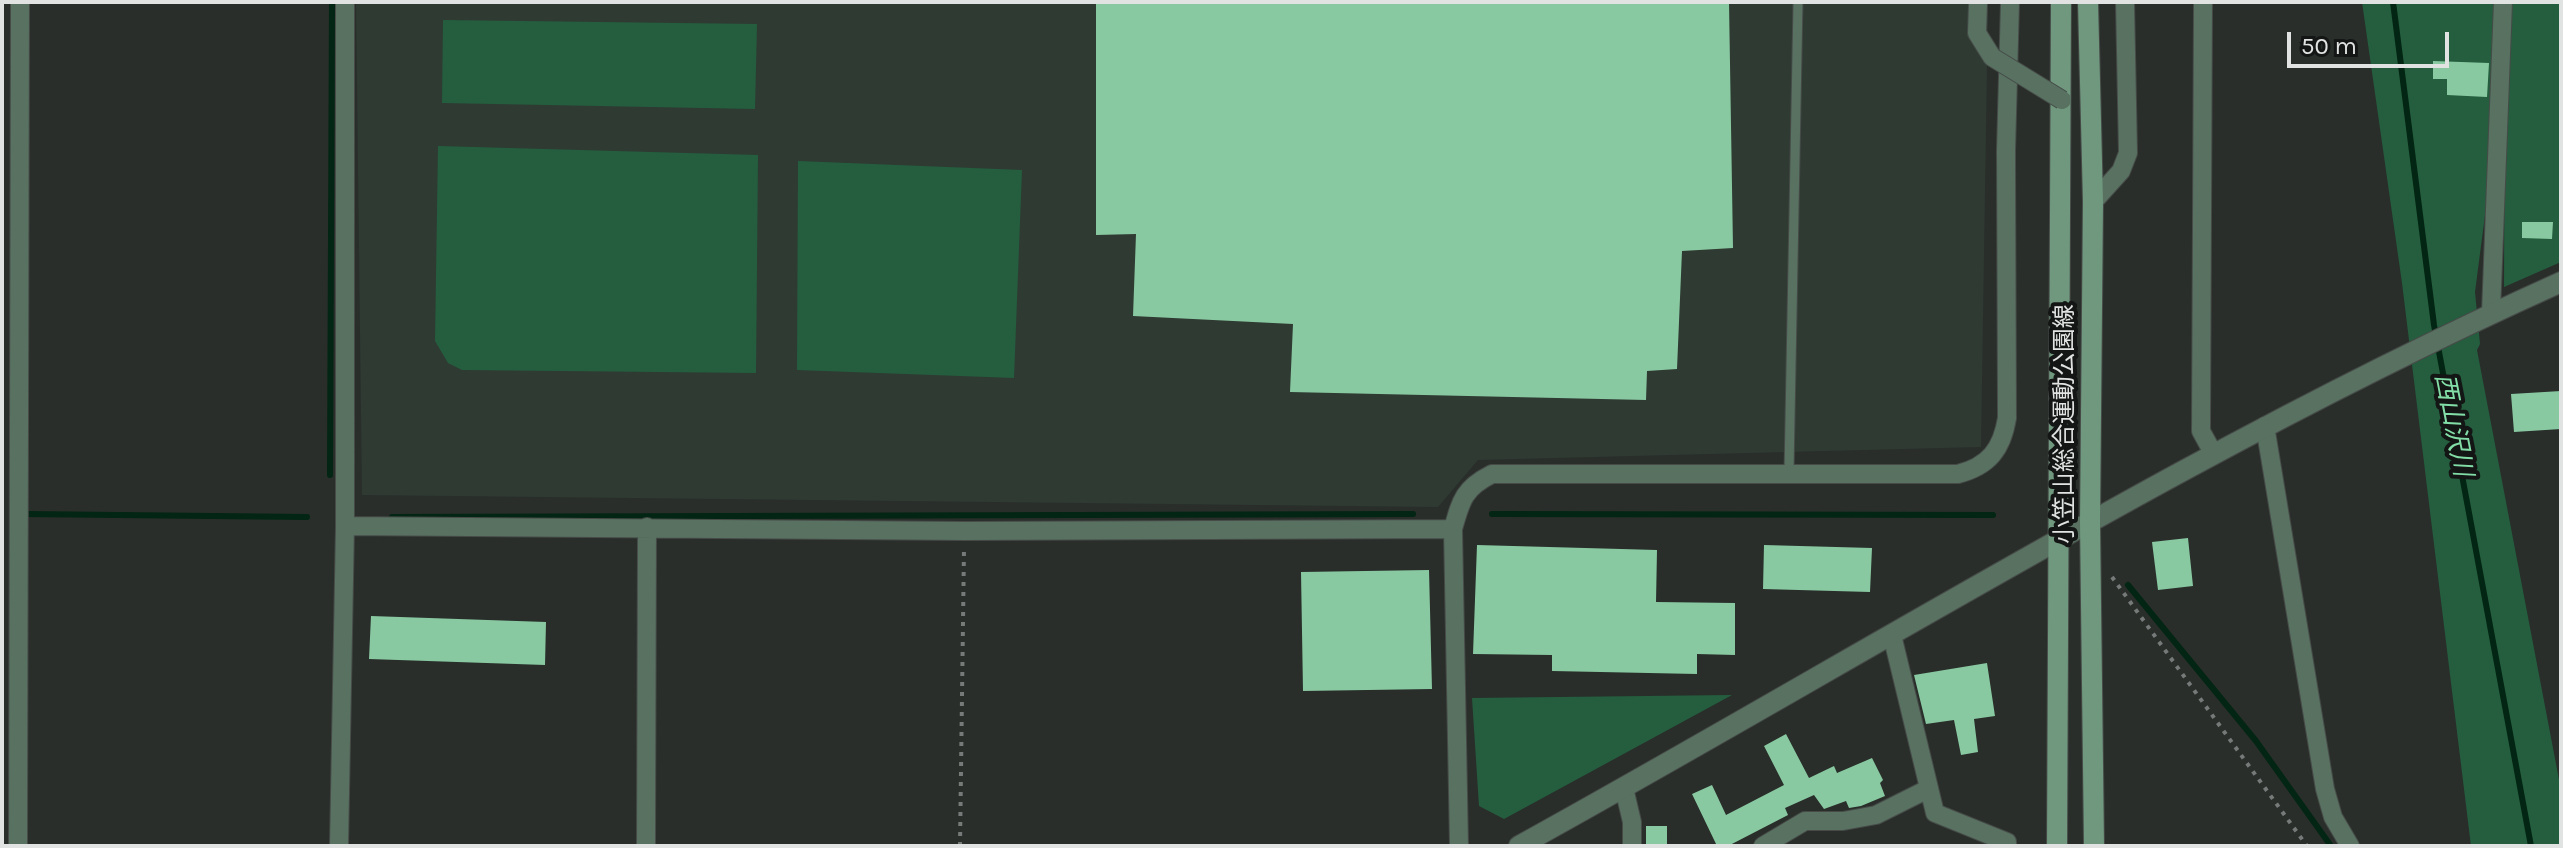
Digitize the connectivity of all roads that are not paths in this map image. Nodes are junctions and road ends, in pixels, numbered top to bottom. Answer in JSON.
{"nodes":[{"id":1,"x":20,"y":2,"type":"edge"},
{"id":2,"x":345,"y":2,"type":"edge"},
{"id":3,"x":1798,"y":2,"type":"edge"},
{"id":4,"x":1978,"y":2,"type":"edge"},
{"id":5,"x":2010,"y":2,"type":"edge"},
{"id":6,"x":2061,"y":2,"type":"edge"},
{"id":7,"x":2125,"y":2,"type":"edge"},
{"id":8,"x":2203,"y":2,"type":"edge"},
{"id":9,"x":2503,"y":2,"type":"edge"},
{"id":10,"x":2088,"y":11,"type":"edge"},
{"id":11,"x":2062,"y":100,"type":"junction"},
{"id":12,"x":10,"y":197,"type":"edge"},
{"id":13,"x":2093,"y":202,"type":"junction"},
{"id":14,"x":2561,"y":282,"type":"edge"},
{"id":15,"x":2491,"y":313,"type":"junction"},
{"id":16,"x":2265,"y":426,"type":"junction"},
{"id":17,"x":2213,"y":453,"type":"junction"},
{"id":18,"x":1789,"y":471,"type":"junction"},
{"id":19,"x":2090,"y":522,"type":"junction"},
{"id":20,"x":345,"y":526,"type":"junction"},
{"id":21,"x":647,"y":527,"type":"junction"},
{"id":22,"x":1453,"y":529,"type":"junction"},
{"id":23,"x":2061,"y":539,"type":"junction"},
{"id":24,"x":10,"y":566,"type":"edge"},
{"id":25,"x":1892,"y":635,"type":"junction"},
{"id":26,"x":1624,"y":788,"type":"junction"},
{"id":27,"x":1926,"y":790,"type":"junction"},
{"id":28,"x":18,"y":846,"type":"edge"},
{"id":29,"x":339,"y":846,"type":"edge"},
{"id":30,"x":646,"y":846,"type":"edge"},
{"id":31,"x":1459,"y":846,"type":"edge"},
{"id":32,"x":1519,"y":846,"type":"edge"},
{"id":33,"x":1632,"y":846,"type":"edge"},
{"id":34,"x":1763,"y":846,"type":"edge"},
{"id":35,"x":2007,"y":846,"type":"edge"},
{"id":36,"x":2057,"y":846,"type":"edge"},
{"id":37,"x":2094,"y":846,"type":"edge"},
{"id":38,"x":2350,"y":846,"type":"edge"}],
"edges":[{"from":1,"to":12,"type":"street"},
{"from":2,"to":20,"type":"street"},
{"from":3,"to":18,"type":"lane"},
{"from":4,"to":11,"type":"street","bridge":true},
{"from":5,"to":18,"type":"street"},
{"from":6,"to":11,"type":"main road","name":"小笠山総合運動公園線"},
{"from":7,"to":13,"type":"street"},
{"from":8,"to":17,"type":"street"},
{"from":9,"to":15,"type":"street"},
{"from":10,"to":13,"type":"main road","name":"小笠山総合運動公園線"},
{"from":11,"to":23,"type":"main road","name":"小笠山総合運動公園線"},
{"from":12,"to":24,"type":"street"},
{"from":13,"to":19,"type":"main road","name":"小笠山総合運動公園線"},
{"from":14,"to":15,"type":"street"},
{"from":15,"to":16,"type":"street"},
{"from":16,"to":17,"type":"street"},
{"from":16,"to":38,"type":"street"},
{"from":17,"to":19,"type":"street"},
{"from":18,"to":22,"type":"street"},
{"from":19,"to":23,"type":"street"},
{"from":19,"to":37,"type":"main road","name":"小笠山総合運動公園線"},
{"from":20,"to":21,"type":"street"},
{"from":20,"to":29,"type":"street"},
{"from":21,"to":22,"type":"street"},
{"from":21,"to":30,"type":"street"},
{"from":22,"to":31,"type":"street"},
{"from":23,"to":25,"type":"street"},
{"from":23,"to":36,"type":"main road","name":"小笠山総合運動公園線"},
{"from":24,"to":28,"type":"street"},
{"from":25,"to":26,"type":"street"},
{"from":25,"to":27,"type":"street"},
{"from":26,"to":32,"type":"street"},
{"from":26,"to":33,"type":"street"},
{"from":27,"to":34,"type":"street"},
{"from":27,"to":35,"type":"street"}]}
